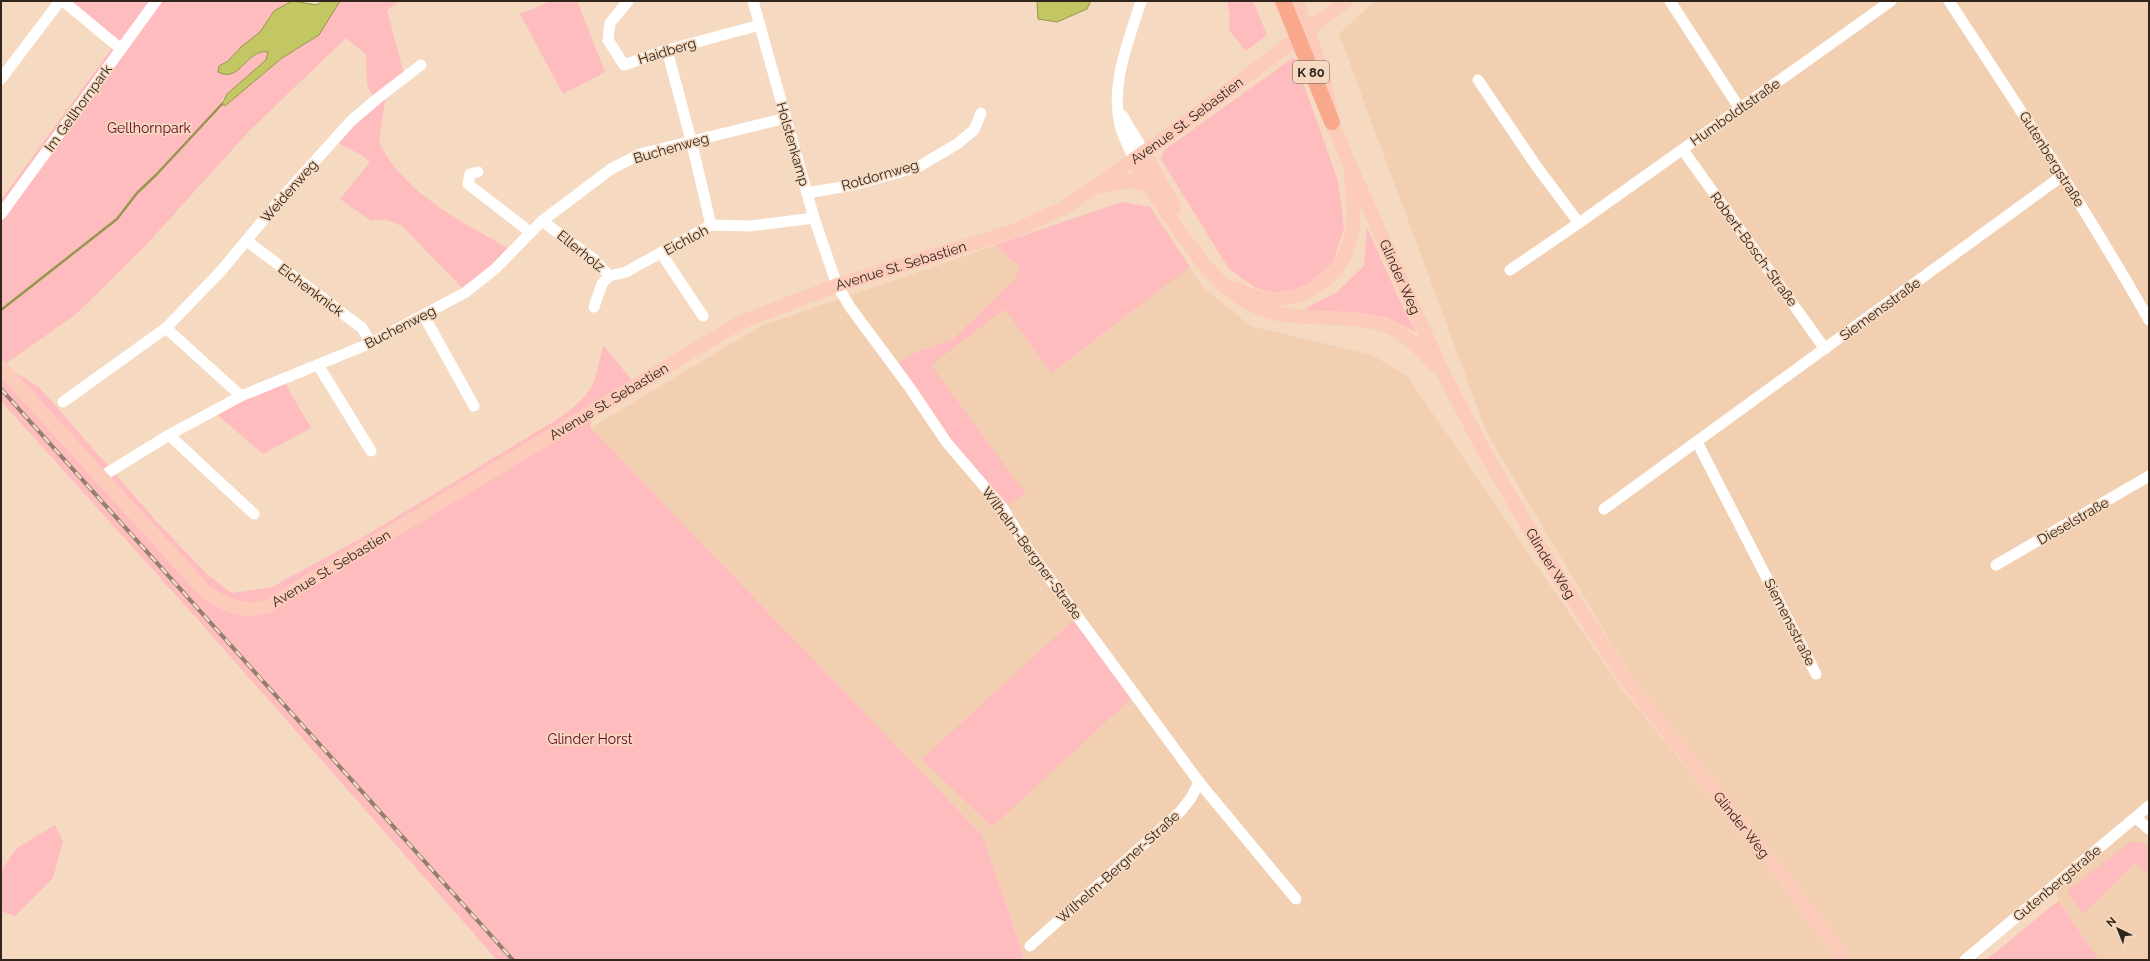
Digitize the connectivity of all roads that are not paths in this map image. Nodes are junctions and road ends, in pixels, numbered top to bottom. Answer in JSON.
{"nodes":[{"id":1,"x":62,"y":1,"type":"edge"},
{"id":2,"x":156,"y":1,"type":"edge"},
{"id":3,"x":628,"y":1,"type":"edge"},
{"id":4,"x":753,"y":1,"type":"edge"},
{"id":5,"x":1141,"y":1,"type":"edge"},
{"id":6,"x":1283,"y":1,"type":"edge"},
{"id":7,"x":1296,"y":1,"type":"edge"},
{"id":8,"x":1346,"y":1,"type":"edge"},
{"id":9,"x":1670,"y":1,"type":"edge"},
{"id":10,"x":1891,"y":1,"type":"edge"},
{"id":11,"x":1949,"y":1,"type":"edge"},
{"id":12,"x":760,"y":25,"type":"junction"},
{"id":13,"x":121,"y":49,"type":"junction"},
{"id":14,"x":667,"y":50,"type":"junction"},
{"id":15,"x":421,"y":65,"type":"dead end"},
{"id":16,"x":1,"y":79,"type":"edge"},
{"id":17,"x":1478,"y":80,"type":"dead end"},
{"id":18,"x":1740,"y":109,"type":"junction"},
{"id":19,"x":981,"y":113,"type":"dead end"},
{"id":20,"x":786,"y":118,"type":"junction"},
{"id":21,"x":1332,"y":122,"type":"junction"},
{"id":22,"x":691,"y":140,"type":"junction"},
{"id":23,"x":1683,"y":150,"type":"junction"},
{"id":24,"x":1139,"y":156,"type":"junction"},
{"id":25,"x":1350,"y":165,"type":"junction"},
{"id":26,"x":478,"y":172,"type":"dead end"},
{"id":27,"x":2062,"y":176,"type":"junction"},
{"id":28,"x":1148,"y":184,"type":"junction"},
{"id":29,"x":1093,"y":188,"type":"junction"},
{"id":30,"x":807,"y":193,"type":"junction"},
{"id":31,"x":1,"y":214,"type":"edge"},
{"id":32,"x":814,"y":218,"type":"junction"},
{"id":33,"x":542,"y":221,"type":"junction"},
{"id":34,"x":1579,"y":223,"type":"junction"},
{"id":35,"x":711,"y":226,"type":"junction"},
{"id":36,"x":530,"y":232,"type":"junction"},
{"id":37,"x":247,"y":241,"type":"junction"},
{"id":38,"x":661,"y":253,"type":"junction"},
{"id":39,"x":1510,"y":270,"type":"dead end"},
{"id":40,"x":610,"y":276,"type":"junction"},
{"id":41,"x":837,"y":285,"type":"junction"},
{"id":42,"x":594,"y":307,"type":"dead end"},
{"id":43,"x":424,"y":316,"type":"junction"},
{"id":44,"x":703,"y":316,"type":"dead end"},
{"id":45,"x":2149,"y":320,"type":"edge"},
{"id":46,"x":166,"y":328,"type":"junction"},
{"id":47,"x":371,"y":343,"type":"junction"},
{"id":48,"x":1825,"y":349,"type":"junction"},
{"id":49,"x":318,"y":365,"type":"junction"},
{"id":50,"x":1,"y":367,"type":"edge"},
{"id":51,"x":1443,"y":373,"type":"junction"},
{"id":52,"x":241,"y":396,"type":"junction"},
{"id":53,"x":63,"y":402,"type":"dead end"},
{"id":54,"x":474,"y":406,"type":"dead end"},
{"id":55,"x":169,"y":435,"type":"junction"},
{"id":56,"x":1697,"y":442,"type":"junction"},
{"id":57,"x":371,"y":451,"type":"dead end"},
{"id":58,"x":2149,"y":476,"type":"edge"},
{"id":59,"x":101,"y":477,"type":"junction"},
{"id":60,"x":1604,"y":509,"type":"dead end"},
{"id":61,"x":254,"y":514,"type":"dead end"},
{"id":62,"x":1996,"y":565,"type":"dead end"},
{"id":63,"x":1816,"y":674,"type":"dead end"},
{"id":64,"x":1199,"y":782,"type":"junction"},
{"id":65,"x":2149,"y":806,"type":"edge"},
{"id":66,"x":2136,"y":818,"type":"junction"},
{"id":67,"x":2149,"y":829,"type":"edge"},
{"id":68,"x":1296,"y":899,"type":"dead end"},
{"id":69,"x":1030,"y":946,"type":"dead end"},
{"id":70,"x":1845,"y":960,"type":"edge"},
{"id":71,"x":1965,"y":960,"type":"edge"}],
"edges":[{"from":1,"to":13,"type":"street"},
{"from":1,"to":16,"type":"street"},
{"from":2,"to":13,"type":"street","name":"Im Gellhornpark"},
{"from":3,"to":14,"type":"street","name":"Haidberg"},
{"from":4,"to":12,"type":"street","name":"Holstenkamp"},
{"from":5,"to":24,"type":"street"},
{"from":6,"to":21,"type":"highway","number":"K 80"},
{"from":7,"to":21,"type":"main road","name":"Glinder Weg"},
{"from":8,"to":24,"type":"main road","name":"Avenue St. Sebastien"},
{"from":9,"to":18,"type":"street"},
{"from":10,"to":18,"type":"street","name":"Humboldtstraße"},
{"from":11,"to":27,"type":"street","name":"Gutenbergstraße"},
{"from":12,"to":14,"type":"street","name":"Haidberg"},
{"from":12,"to":20,"type":"street","name":"Holstenkamp"},
{"from":13,"to":31,"type":"street","name":"Im Gellhornpark"},
{"from":14,"to":22,"type":"street"},
{"from":15,"to":37,"type":"street","name":"Weidenweg"},
{"from":17,"to":34,"type":"street"},
{"from":18,"to":23,"type":"street","name":"Humboldtstraße"},
{"from":19,"to":30,"type":"street","name":"Rotdornweg"},
{"from":20,"to":22,"type":"street","name":"Buchenweg"},
{"from":20,"to":30,"type":"street","name":"Holstenkamp"},
{"from":21,"to":25,"type":"main road","name":"Glinder Weg","number":"K 80"},
{"from":22,"to":33,"type":"street","name":"Buchenweg"},
{"from":22,"to":35,"type":"street"},
{"from":23,"to":34,"type":"street","name":"Humboldtstraße"},
{"from":23,"to":48,"type":"street","name":"Robert-Bosch-Straße"},
{"from":24,"to":25,"type":"main road"},
{"from":24,"to":28,"type":"main road"},
{"from":24,"to":29,"type":"main road","name":"Avenue St. Sebastien"},
{"from":25,"to":51,"type":"main road","name":"Glinder Weg","number":"K 80"},
{"from":26,"to":36,"type":"street"},
{"from":27,"to":45,"type":"street","name":"Gutenbergstraße"},
{"from":27,"to":48,"type":"street","name":"Siemensstraße"},
{"from":28,"to":29,"type":"main road"},
{"from":28,"to":51,"type":"main road"},
{"from":29,"to":41,"type":"main road","name":"Avenue St. Sebastien"},
{"from":30,"to":32,"type":"street","name":"Holstenkamp"},
{"from":32,"to":35,"type":"street","name":"Eichloh"},
{"from":32,"to":41,"type":"street","name":"Holstenkamp"},
{"from":33,"to":36,"type":"street","name":"Buchenweg"},
{"from":33,"to":40,"type":"street","name":"Ellerholz"},
{"from":34,"to":39,"type":"street","name":"Humboldtstraße"},
{"from":35,"to":38,"type":"street","name":"Eichloh"},
{"from":36,"to":43,"type":"street","name":"Buchenweg"},
{"from":37,"to":46,"type":"street","name":"Weidenweg"},
{"from":37,"to":47,"type":"street","name":"Eichenknick"},
{"from":38,"to":40,"type":"street","name":"Eichloh"},
{"from":38,"to":44,"type":"street"},
{"from":40,"to":42,"type":"street","name":"Ellerholz"},
{"from":41,"to":59,"type":"main road","name":"Avenue St. Sebastien"},
{"from":41,"to":64,"type":"street","name":"Wilhelm-Bergner-Straße"},
{"from":43,"to":47,"type":"street","name":"Buchenweg"},
{"from":43,"to":54,"type":"street"},
{"from":46,"to":52,"type":"street"},
{"from":46,"to":53,"type":"street","name":"Weidenweg"},
{"from":47,"to":49,"type":"street","name":"Buchenweg"},
{"from":48,"to":56,"type":"street","name":"Siemensstraße"},
{"from":49,"to":52,"type":"street","name":"Buchenweg"},
{"from":49,"to":57,"type":"street"},
{"from":50,"to":59,"type":"main road","name":"Avenue St. Sebastien"},
{"from":51,"to":70,"type":"main road","name":"Glinder Weg","number":"K 80"},
{"from":52,"to":55,"type":"street","name":"Buchenweg"},
{"from":55,"to":59,"type":"street","name":"Buchenweg"},
{"from":55,"to":61,"type":"street"},
{"from":56,"to":60,"type":"street","name":"Siemensstraße"},
{"from":56,"to":63,"type":"street","name":"Siemensstraße"},
{"from":58,"to":62,"type":"street","name":"Dieselstraße"},
{"from":64,"to":68,"type":"street","name":"Wilhelm-Bergner-Straße"},
{"from":64,"to":69,"type":"street","name":"Wilhelm-Bergner-Straße"},
{"from":65,"to":66,"type":"street","name":"Gutenbergstraße"},
{"from":66,"to":67,"type":"street"},
{"from":66,"to":71,"type":"street","name":"Gutenbergstraße"}]}
